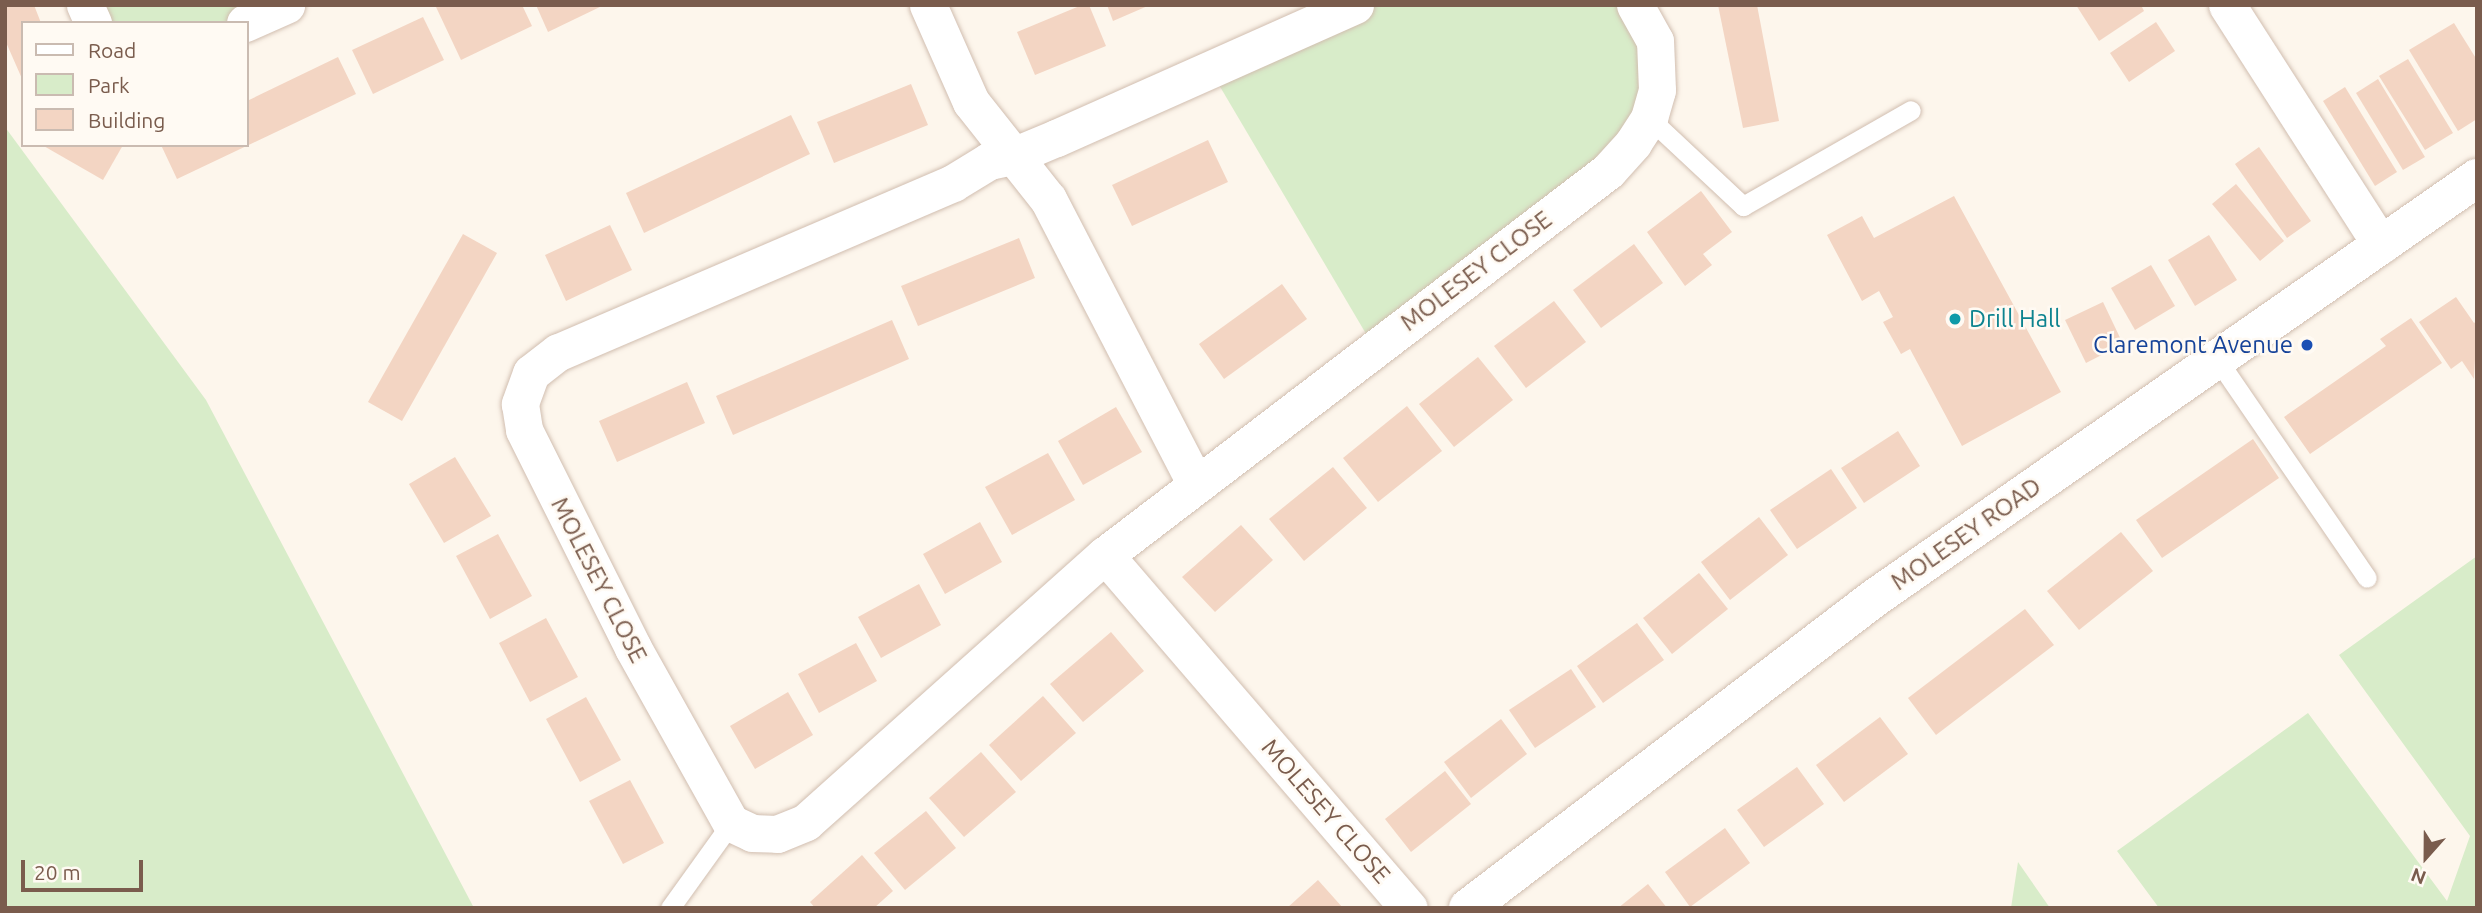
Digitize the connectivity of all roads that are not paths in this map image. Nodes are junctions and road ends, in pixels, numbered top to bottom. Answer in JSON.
{"nodes":[{"id":1,"x":85,"y":5,"type":"edge"},
{"id":2,"x":286,"y":5,"type":"edge"},
{"id":3,"x":928,"y":5,"type":"edge"},
{"id":4,"x":1355,"y":5,"type":"edge"},
{"id":5,"x":1635,"y":5,"type":"edge"},
{"id":6,"x":2227,"y":5,"type":"edge"},
{"id":7,"x":92,"y":21,"type":"edge"},
{"id":8,"x":248,"y":22,"type":"edge"},
{"id":9,"x":1910,"y":110,"type":"dead end"},
{"id":10,"x":1649,"y":118,"type":"junction"},
{"id":11,"x":1013,"y":156,"type":"junction"},
{"id":12,"x":2477,"y":178,"type":"edge"},
{"id":13,"x":2381,"y":245,"type":"junction"},
{"id":14,"x":2217,"y":359,"type":"junction"},
{"id":15,"x":1196,"y":485,"type":"junction"},
{"id":16,"x":1105,"y":555,"type":"junction"},
{"id":17,"x":2367,"y":578,"type":"dead end"},
{"id":18,"x":731,"y":823,"type":"junction"},
{"id":19,"x":670,"y":908,"type":"edge"},
{"id":20,"x":1409,"y":908,"type":"edge"},
{"id":21,"x":1468,"y":908,"type":"edge"}],
"edges":[{"from":1,"to":7,"type":"street"},
{"from":2,"to":8,"type":"street"},
{"from":3,"to":11,"type":"street"},
{"from":4,"to":11,"type":"street","name":"MOLESEY CLOSE"},
{"from":5,"to":10,"type":"street","name":"MOLESEY CLOSE"},
{"from":6,"to":13,"type":"street"},
{"from":9,"to":10,"type":"lane"},
{"from":10,"to":15,"type":"street","name":"MOLESEY CLOSE"},
{"from":11,"to":15,"type":"street"},
{"from":11,"to":18,"type":"street","name":"MOLESEY CLOSE"},
{"from":12,"to":13,"type":"street","name":"MOLESEY ROAD"},
{"from":13,"to":14,"type":"street","name":"MOLESEY ROAD"},
{"from":14,"to":17,"type":"lane"},
{"from":14,"to":21,"type":"street","name":"MOLESEY ROAD"},
{"from":15,"to":16,"type":"street","name":"MOLESEY CLOSE"},
{"from":16,"to":18,"type":"street","name":"MOLESEY CLOSE"},
{"from":16,"to":20,"type":"street","name":"MOLESEY CLOSE"},
{"from":18,"to":19,"type":"lane"}]}
